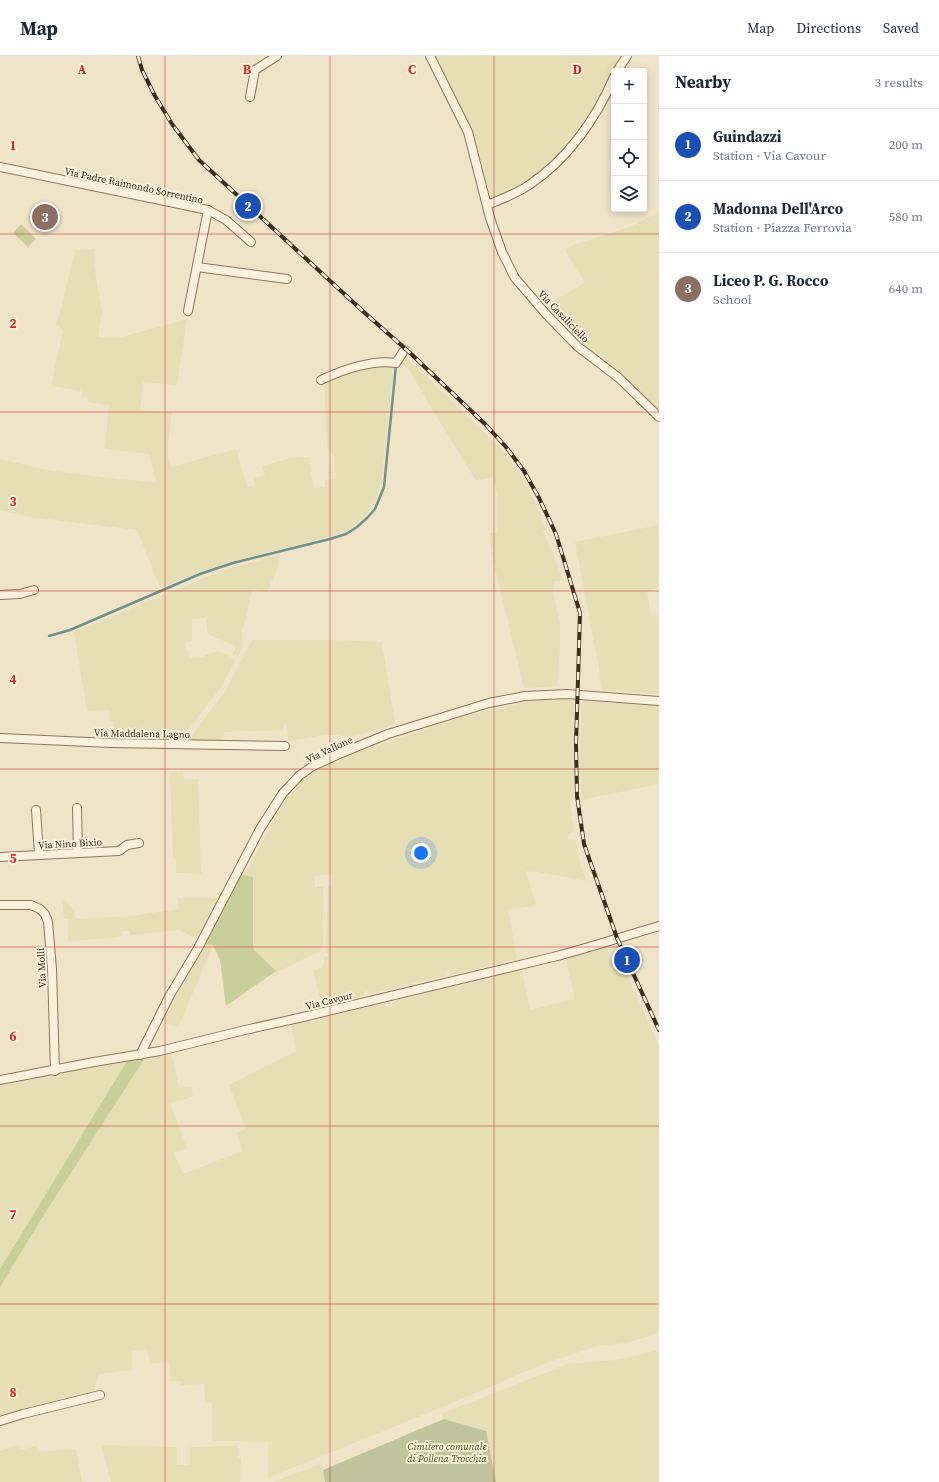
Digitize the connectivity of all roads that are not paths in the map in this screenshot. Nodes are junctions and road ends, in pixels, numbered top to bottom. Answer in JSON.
{"nodes":[{"id":1,"x":277,"y":56,"type":"edge"},
{"id":2,"x":430,"y":56,"type":"edge"},
{"id":3,"x":627,"y":56,"type":"edge"},
{"id":4,"x":619,"y":68,"type":"edge"},
{"id":5,"x":611,"y":84,"type":"edge"},
{"id":6,"x":250,"y":97,"type":"dead end"},
{"id":7,"x":0,"y":167,"type":"edge"},
{"id":8,"x":487,"y":205,"type":"junction"},
{"id":9,"x":208,"y":210,"type":"junction"},
{"id":10,"x":251,"y":242,"type":"dead end"},
{"id":11,"x":197,"y":267,"type":"junction"},
{"id":12,"x":287,"y":279,"type":"dead end"},
{"id":13,"x":188,"y":311,"type":"dead end"},
{"id":14,"x":403,"y":352,"type":"tunnel mouth"},
{"id":15,"x":321,"y":380,"type":"dead end"},
{"id":16,"x":659,"y":417,"type":"edge"},
{"id":17,"x":34,"y":590,"type":"dead end"},
{"id":18,"x":0,"y":595,"type":"edge"},
{"id":19,"x":659,"y":701,"type":"edge"},
{"id":20,"x":0,"y":738,"type":"edge"},
{"id":21,"x":285,"y":746,"type":"dead end"},
{"id":22,"x":77,"y":808,"type":"dead end"},
{"id":23,"x":36,"y":810,"type":"dead end"},
{"id":24,"x":139,"y":843,"type":"dead end"},
{"id":25,"x":78,"y":853,"type":"junction"},
{"id":26,"x":39,"y":854,"type":"junction"},
{"id":27,"x":0,"y":857,"type":"edge"},
{"id":28,"x":0,"y":905,"type":"edge"},
{"id":29,"x":659,"y":926,"type":"edge"},
{"id":30,"x":140,"y":1055,"type":"junction"},
{"id":31,"x":55,"y":1070,"type":"junction"},
{"id":32,"x":0,"y":1080,"type":"edge"},
{"id":33,"x":100,"y":1395,"type":"dead end"},
{"id":34,"x":0,"y":1421,"type":"edge"}],
"edges":[{"from":1,"to":6,"type":"street"},
{"from":2,"to":8,"type":"street","name":"Via Casaliciello"},
{"from":3,"to":4,"type":"street"},
{"from":5,"to":8,"type":"street"},
{"from":7,"to":9,"type":"street","name":"Via Padre Raimondo Sorrentino"},
{"from":8,"to":16,"type":"street","name":"Via Casaliciello"},
{"from":9,"to":10,"type":"street"},
{"from":9,"to":11,"type":"street","name":"Via Padre Raimondo Sorrentino"},
{"from":11,"to":12,"type":"street"},
{"from":11,"to":13,"type":"street","name":"Via Padre Raimondo Sorrentino"},
{"from":14,"to":15,"type":"street"},
{"from":17,"to":18,"type":"street"},
{"from":19,"to":30,"type":"street","name":"Via Vallone"},
{"from":20,"to":21,"type":"street","name":"Via Maddalena Lagno"},
{"from":22,"to":25,"type":"street"},
{"from":23,"to":26,"type":"street"},
{"from":24,"to":25,"type":"street","name":"Via Nino Bixio"},
{"from":25,"to":26,"type":"street","name":"Via Nino Bixio"},
{"from":26,"to":27,"type":"street","name":"Via Nino Bixio"},
{"from":28,"to":31,"type":"street","name":"Via Molli"},
{"from":29,"to":30,"type":"street","name":"Via Cavour"},
{"from":30,"to":31,"type":"street","name":"Via Cavour"},
{"from":31,"to":32,"type":"street","name":"Via Cavour"},
{"from":33,"to":34,"type":"street"}]}
